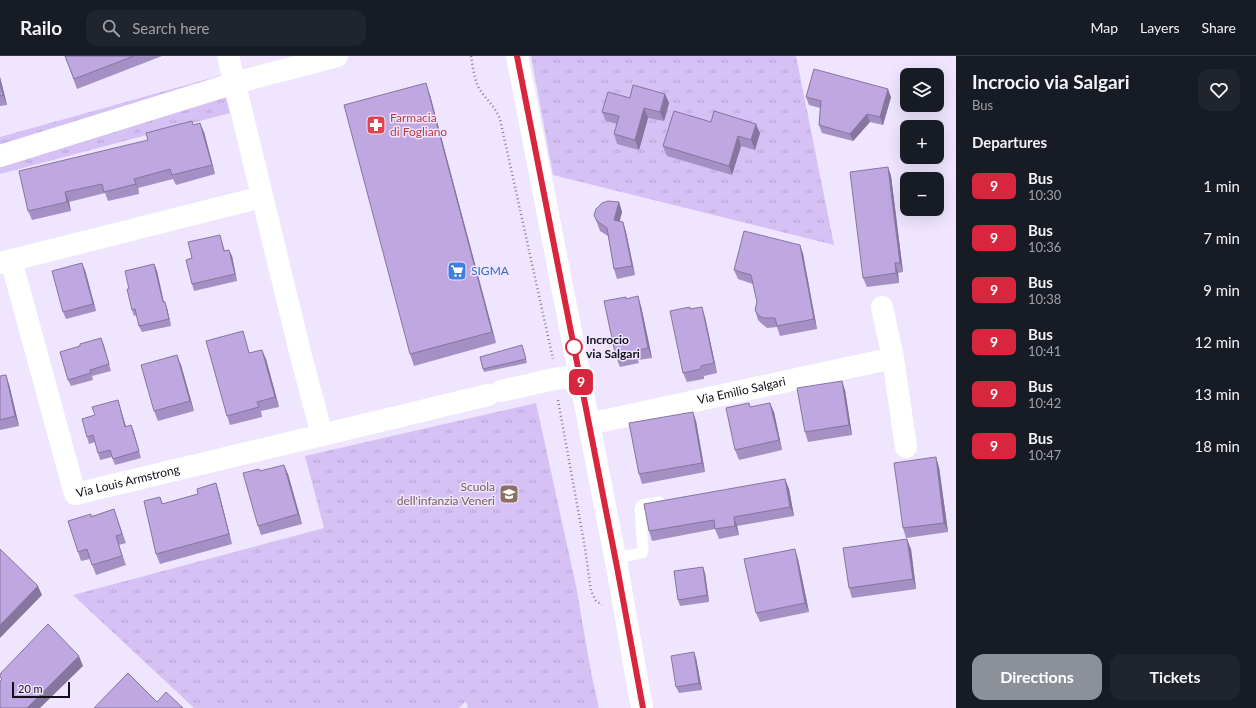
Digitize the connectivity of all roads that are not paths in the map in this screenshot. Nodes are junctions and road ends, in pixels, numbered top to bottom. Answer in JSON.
{"nodes":[{"id":1,"x":228,"y":56,"type":"edge"},
{"id":2,"x":337,"y":56,"type":"edge"},
{"id":3,"x":517,"y":56,"type":"edge"},
{"id":4,"x":235,"y":83,"type":"junction"},
{"id":5,"x":0,"y":156,"type":"edge"},
{"id":6,"x":262,"y":197,"type":"junction"},
{"id":7,"x":6,"y":262,"type":"edge"},
{"id":8,"x":882,"y":307,"type":"dead end"},
{"id":9,"x":893,"y":358,"type":"junction"},
{"id":10,"x":580,"y":376,"type":"junction"},
{"id":11,"x":589,"y":424,"type":"junction"},
{"id":12,"x":322,"y":435,"type":"junction"},
{"id":13,"x":906,"y":447,"type":"dead end"},
{"id":14,"x":672,"y":499,"type":"edge"},
{"id":15,"x":616,"y":558,"type":"junction"},
{"id":16,"x":642,"y":708,"type":"edge"}],
"edges":[{"from":1,"to":4,"type":"street"},
{"from":2,"to":4,"type":"street"},
{"from":3,"to":10,"type":"street"},
{"from":4,"to":5,"type":"street"},
{"from":4,"to":6,"type":"street"},
{"from":6,"to":7,"type":"street","name":"Via Louis Armstrong"},
{"from":6,"to":12,"type":"street"},
{"from":7,"to":12,"type":"street","name":"Via Louis Armstrong"},
{"from":8,"to":9,"type":"street"},
{"from":9,"to":11,"type":"street","name":"Via Emilio Salgari"},
{"from":9,"to":13,"type":"street"},
{"from":10,"to":11,"type":"street"},
{"from":10,"to":12,"type":"street","name":"Via Louis Armstrong"},
{"from":11,"to":15,"type":"street"},
{"from":14,"to":15,"type":"lane"},
{"from":15,"to":16,"type":"street"}]}
